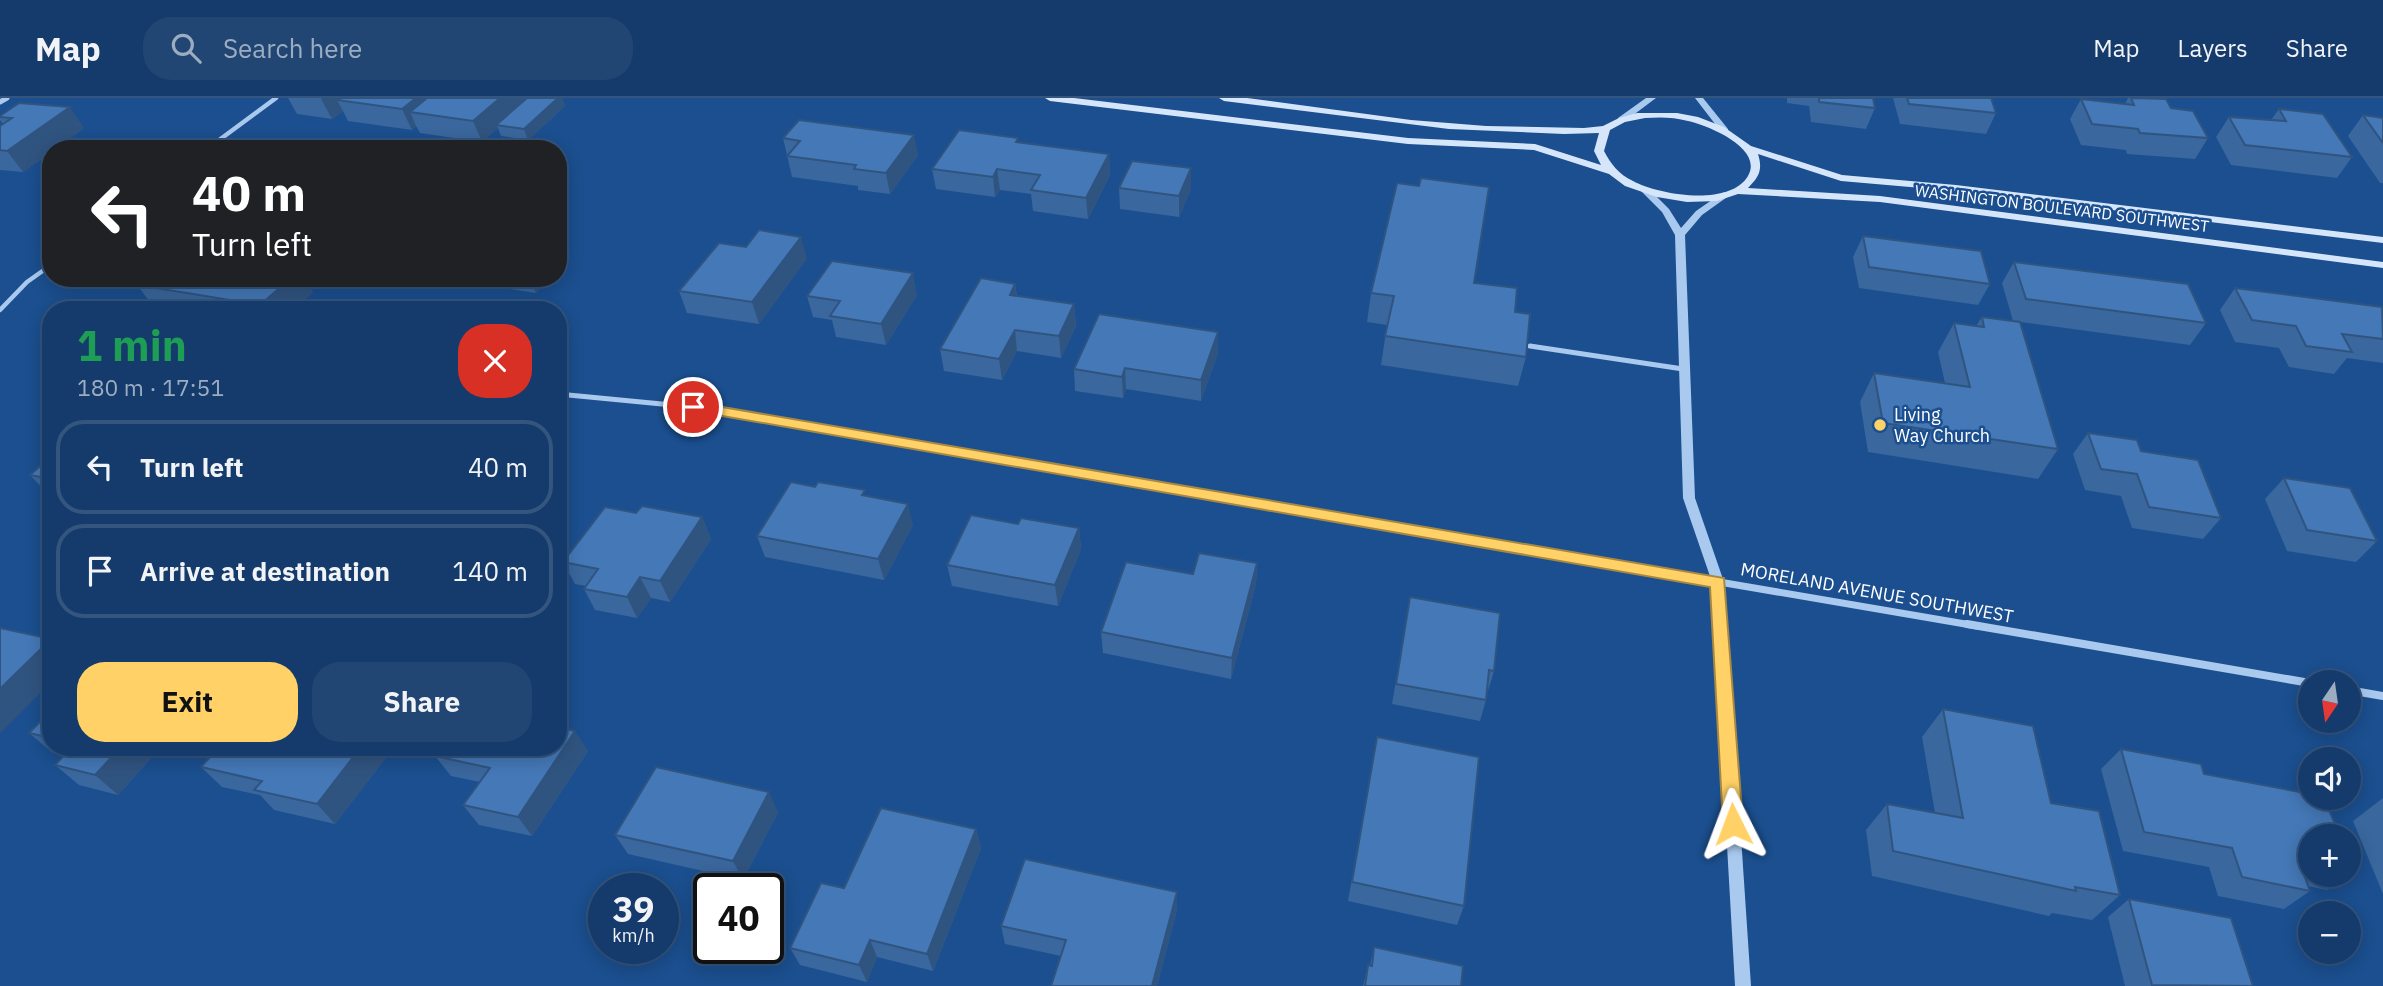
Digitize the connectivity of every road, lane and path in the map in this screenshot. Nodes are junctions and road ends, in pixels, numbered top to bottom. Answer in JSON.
{"nodes":[{"id":1,"x":7,"y":98,"type":"edge"},
{"id":2,"x":276,"y":98,"type":"edge"},
{"id":3,"x":1050,"y":98,"type":"edge"},
{"id":4,"x":1224,"y":98,"type":"edge"},
{"id":5,"x":1652,"y":98,"type":"edge"},
{"id":6,"x":1699,"y":98,"type":"edge"},
{"id":7,"x":0,"y":102,"type":"edge"},
{"id":8,"x":1621,"y":120,"type":"junction"},
{"id":9,"x":1605,"y":129,"type":"junction"},
{"id":10,"x":1725,"y":131,"type":"junction"},
{"id":11,"x":219,"y":140,"type":"edge"},
{"id":12,"x":1748,"y":148,"type":"junction"},
{"id":13,"x":1612,"y":172,"type":"junction"},
{"id":14,"x":1646,"y":191,"type":"junction"},
{"id":15,"x":1731,"y":193,"type":"junction"},
{"id":16,"x":1680,"y":235,"type":"junction"},
{"id":17,"x":2383,"y":240,"type":"edge"},
{"id":18,"x":2383,"y":265,"type":"edge"},
{"id":19,"x":42,"y":271,"type":"edge"},
{"id":20,"x":0,"y":310,"type":"edge"},
{"id":21,"x":1530,"y":346,"type":"edge"},
{"id":22,"x":1683,"y":369,"type":"junction"},
{"id":23,"x":567,"y":395,"type":"edge"},
{"id":24,"x":693,"y":407,"type":"joint"},
{"id":25,"x":1718,"y":582,"type":"junction"},
{"id":26,"x":2298,"y":681,"type":"edge"},
{"id":27,"x":2361,"y":692,"type":"edge"},
{"id":28,"x":2383,"y":696,"type":"edge"},
{"id":29,"x":1743,"y":986,"type":"edge"}],
"edges":[{"from":1,"to":7,"type":"street"},
{"from":2,"to":11,"type":"lane"},
{"from":3,"to":13,"type":"main road"},
{"from":4,"to":9,"type":"main road"},
{"from":5,"to":8,"type":"street"},
{"from":6,"to":10,"type":"street"},
{"from":8,"to":9,"type":"main road"},
{"from":8,"to":10,"type":"main road","name":"WASHINGTON BOULEVARD SOUTHWEST"},
{"from":9,"to":13,"type":"main road"},
{"from":10,"to":12,"type":"main road","name":"WASHINGTON BOULEVARD SOUTHWEST"},
{"from":12,"to":15,"type":"main road"},
{"from":12,"to":17,"type":"main road","name":"WASHINGTON BOULEVARD SOUTHWEST"},
{"from":13,"to":14,"type":"main road"},
{"from":14,"to":15,"type":"main road","name":"WASHINGTON BOULEVARD SOUTHWEST"},
{"from":14,"to":16,"type":"street"},
{"from":15,"to":16,"type":"street"},
{"from":15,"to":18,"type":"main road","name":"WASHINGTON BOULEVARD SOUTHWEST"},
{"from":16,"to":22,"type":"street"},
{"from":19,"to":20,"type":"lane"},
{"from":21,"to":22,"type":"lane"},
{"from":22,"to":25,"type":"street"},
{"from":23,"to":24,"type":"lane"},
{"from":24,"to":25,"type":"street","name":"MORELAND AVENUE SOUTHWEST"},
{"from":25,"to":26,"type":"street","name":"MORELAND AVENUE SOUTHWEST"},
{"from":25,"to":29,"type":"street"},
{"from":27,"to":28,"type":"street"}]}
